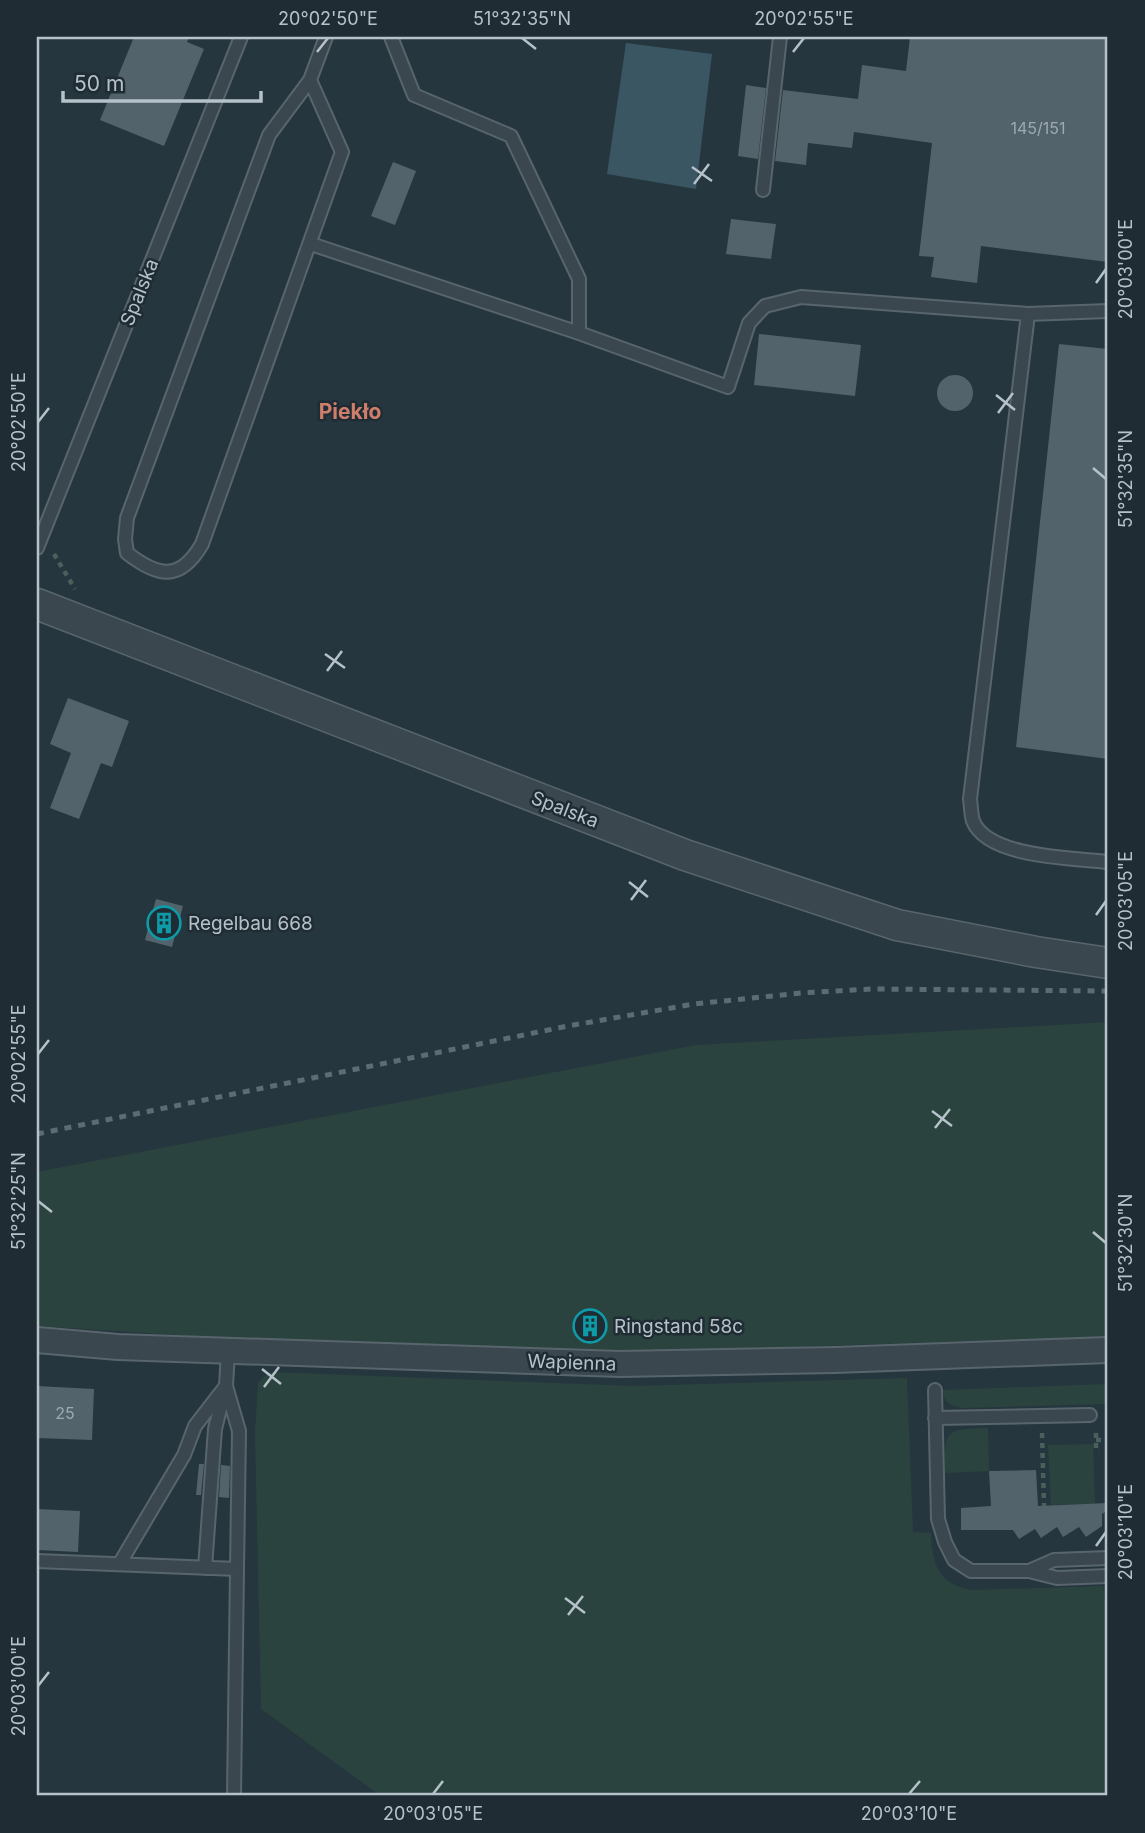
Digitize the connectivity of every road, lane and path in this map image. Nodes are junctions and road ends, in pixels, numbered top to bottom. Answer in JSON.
{"nodes":[{"id":1,"x":241,"y":37,"type":"edge"},
{"id":2,"x":326,"y":37,"type":"edge"},
{"id":3,"x":391,"y":37,"type":"edge"},
{"id":4,"x":780,"y":37,"type":"edge"},
{"id":5,"x":310,"y":79,"type":"junction"},
{"id":6,"x":763,"y":190,"type":"dead end"},
{"id":7,"x":311,"y":244,"type":"junction"},
{"id":8,"x":1108,"y":311,"type":"edge"},
{"id":9,"x":1028,"y":314,"type":"junction"},
{"id":10,"x":579,"y":333,"type":"junction"},
{"id":11,"x":37,"y":548,"type":"edge"},
{"id":12,"x":37,"y":604,"type":"edge"},
{"id":13,"x":1108,"y":862,"type":"edge"},
{"id":14,"x":1108,"y":963,"type":"edge"},
{"id":15,"x":37,"y":1340,"type":"edge"},
{"id":16,"x":1108,"y":1350,"type":"edge"},
{"id":17,"x":228,"y":1351,"type":"junction"},
{"id":18,"x":226,"y":1386,"type":"junction"},
{"id":19,"x":935,"y":1390,"type":"dead end"},
{"id":20,"x":1090,"y":1415,"type":"dead end"},
{"id":21,"x":1041,"y":1416,"type":"junction"},
{"id":22,"x":935,"y":1419,"type":"junction"},
{"id":23,"x":1096,"y":1440,"type":"dead end"},
{"id":24,"x":1108,"y":1440,"type":"edge"},
{"id":25,"x":1044,"y":1506,"type":"dead end"},
{"id":26,"x":1108,"y":1558,"type":"edge"},
{"id":27,"x":37,"y":1561,"type":"edge"},
{"id":28,"x":120,"y":1563,"type":"junction"},
{"id":29,"x":205,"y":1568,"type":"junction"},
{"id":30,"x":237,"y":1569,"type":"junction"},
{"id":31,"x":1029,"y":1571,"type":"junction"},
{"id":32,"x":1108,"y":1576,"type":"edge"},
{"id":33,"x":234,"y":1796,"type":"edge"}],
"edges":[{"from":1,"to":11,"type":"lane","name":"Spalska"},
{"from":2,"to":5,"type":"lane"},
{"from":3,"to":10,"type":"lane"},
{"from":4,"to":6,"type":"lane"},
{"from":5,"to":7,"type":"lane"},
{"from":5,"to":7,"type":"lane"},
{"from":7,"to":10,"type":"lane"},
{"from":8,"to":9,"type":"lane"},
{"from":9,"to":10,"type":"lane"},
{"from":9,"to":13,"type":"lane"},
{"from":12,"to":14,"type":"street","name":"Spalska"},
{"from":15,"to":17,"type":"street","name":"Wapienna"},
{"from":16,"to":17,"type":"street","name":"Wapienna"},
{"from":17,"to":18,"type":"lane"},
{"from":18,"to":28,"type":"lane"},
{"from":18,"to":29,"type":"lane"},
{"from":18,"to":30,"type":"lane"},
{"from":19,"to":22,"type":"lane"},
{"from":20,"to":21,"type":"lane"},
{"from":21,"to":22,"type":"lane"},
{"from":21,"to":25,"type":"path"},
{"from":22,"to":31,"type":"lane"},
{"from":23,"to":24,"type":"path"},
{"from":26,"to":31,"type":"lane"},
{"from":27,"to":28,"type":"lane"},
{"from":28,"to":29,"type":"lane"},
{"from":29,"to":30,"type":"lane"},
{"from":30,"to":33,"type":"lane"},
{"from":31,"to":32,"type":"lane"}]}
